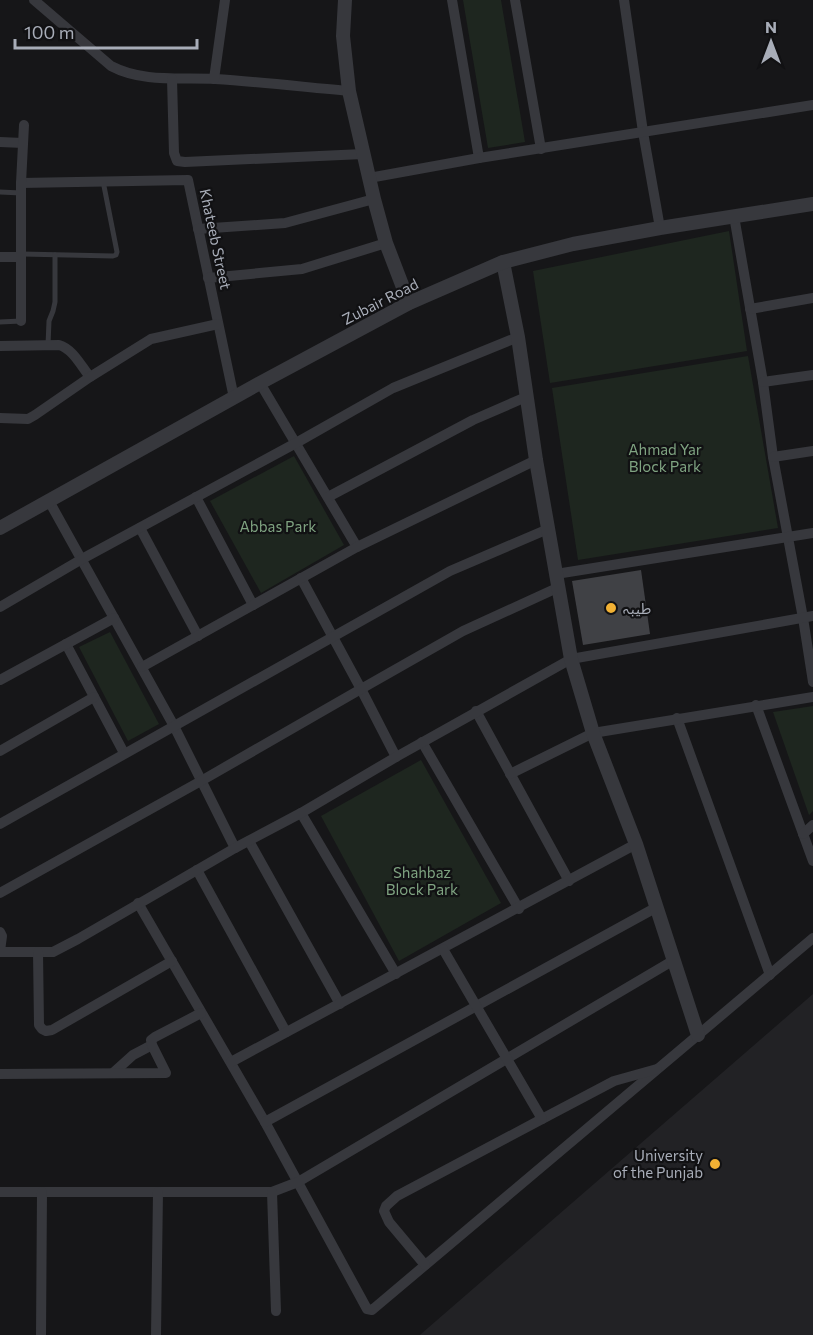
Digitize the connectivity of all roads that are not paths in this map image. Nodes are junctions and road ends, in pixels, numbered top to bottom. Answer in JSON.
{"nodes":[{"id":1,"x":34,"y":0,"type":"edge"},
{"id":2,"x":225,"y":0,"type":"edge"},
{"id":3,"x":345,"y":0,"type":"edge"},
{"id":4,"x":452,"y":0,"type":"edge"},
{"id":5,"x":515,"y":0,"type":"edge"},
{"id":6,"x":624,"y":0,"type":"edge"},
{"id":7,"x":172,"y":79,"type":"junction"},
{"id":8,"x":214,"y":79,"type":"junction"},
{"id":9,"x":349,"y":91,"type":"junction"},
{"id":10,"x":813,"y":105,"type":"edge"},
{"id":11,"x":24,"y":125,"type":"dead end"},
{"id":12,"x":643,"y":132,"type":"junction"},
{"id":13,"x":0,"y":142,"type":"edge"},
{"id":14,"x":23,"y":142,"type":"junction"},
{"id":15,"x":540,"y":149,"type":"junction"},
{"id":16,"x":363,"y":154,"type":"junction"},
{"id":17,"x":479,"y":158,"type":"junction"},
{"id":18,"x":185,"y":162,"type":"junction"},
{"id":19,"x":369,"y":178,"type":"junction"},
{"id":20,"x":188,"y":180,"type":"junction"},
{"id":21,"x":103,"y":182,"type":"junction"},
{"id":22,"x":21,"y":188,"type":"junction"},
{"id":23,"x":0,"y":192,"type":"edge"},
{"id":24,"x":374,"y":199,"type":"junction"},
{"id":25,"x":813,"y":204,"type":"edge"},
{"id":26,"x":734,"y":216,"type":"junction"},
{"id":27,"x":660,"y":228,"type":"junction"},
{"id":28,"x":198,"y":229,"type":"junction"},
{"id":29,"x":386,"y":243,"type":"junction"},
{"id":30,"x":55,"y":255,"type":"junction"},
{"id":31,"x":21,"y":256,"type":"junction"},
{"id":32,"x":0,"y":257,"type":"edge"},
{"id":33,"x":503,"y":262,"type":"junction"},
{"id":34,"x":208,"y":278,"type":"junction"},
{"id":35,"x":813,"y":298,"type":"edge"},
{"id":36,"x":409,"y":303,"type":"junction"},
{"id":37,"x":750,"y":309,"type":"junction"},
{"id":38,"x":21,"y":321,"type":"joint"},
{"id":39,"x":0,"y":322,"type":"edge"},
{"id":40,"x":218,"y":324,"type":"junction"},
{"id":41,"x":518,"y":337,"type":"junction"},
{"id":42,"x":48,"y":345,"type":"junction"},
{"id":43,"x":0,"y":346,"type":"edge"},
{"id":44,"x":813,"y":375,"type":"edge"},
{"id":45,"x":90,"y":377,"type":"junction"},
{"id":46,"x":763,"y":382,"type":"junction"},
{"id":47,"x":260,"y":383,"type":"junction"},
{"id":48,"x":526,"y":397,"type":"junction"},
{"id":49,"x":234,"y":398,"type":"junction"},
{"id":50,"x":0,"y":418,"type":"edge"},
{"id":51,"x":296,"y":443,"type":"junction"},
{"id":52,"x":813,"y":451,"type":"edge"},
{"id":53,"x":773,"y":457,"type":"junction"},
{"id":54,"x":536,"y":460,"type":"junction"},
{"id":55,"x":196,"y":497,"type":"junction"},
{"id":56,"x":327,"y":497,"type":"junction"},
{"id":57,"x":49,"y":501,"type":"junction"},
{"id":58,"x":0,"y":528,"type":"edge"},
{"id":59,"x":140,"y":528,"type":"junction"},
{"id":60,"x":548,"y":529,"type":"junction"},
{"id":61,"x":813,"y":533,"type":"edge"},
{"id":62,"x":788,"y":537,"type":"junction"},
{"id":63,"x":357,"y":547,"type":"junction"},
{"id":64,"x":82,"y":559,"type":"junction"},
{"id":65,"x":301,"y":578,"type":"junction"},
{"id":66,"x":557,"y":581,"type":"junction"},
{"id":67,"x":254,"y":605,"type":"junction"},
{"id":68,"x":0,"y":607,"type":"edge"},
{"id":69,"x":808,"y":617,"type":"edge"},
{"id":70,"x":114,"y":618,"type":"junction"},
{"id":71,"x":198,"y":636,"type":"junction"},
{"id":72,"x":333,"y":637,"type":"junction"},
{"id":73,"x":66,"y":644,"type":"junction"},
{"id":74,"x":571,"y":659,"type":"junction"},
{"id":75,"x":142,"y":668,"type":"junction"},
{"id":76,"x":0,"y":680,"type":"edge"},
{"id":77,"x":813,"y":682,"type":"edge"},
{"id":78,"x":361,"y":689,"type":"junction"},
{"id":79,"x":94,"y":697,"type":"junction"},
{"id":80,"x":813,"y":697,"type":"edge"},
{"id":81,"x":756,"y":705,"type":"junction"},
{"id":82,"x":476,"y":711,"type":"junction"},
{"id":83,"x":677,"y":718,"type":"junction"},
{"id":84,"x":174,"y":726,"type":"junction"},
{"id":85,"x":593,"y":733,"type":"junction"},
{"id":86,"x":422,"y":742,"type":"junction"},
{"id":87,"x":0,"y":751,"type":"edge"},
{"id":88,"x":124,"y":753,"type":"junction"},
{"id":89,"x":396,"y":757,"type":"junction"},
{"id":90,"x":510,"y":774,"type":"junction"},
{"id":91,"x":201,"y":781,"type":"junction"},
{"id":92,"x":301,"y":813,"type":"junction"},
{"id":93,"x":0,"y":824,"type":"edge"},
{"id":94,"x":813,"y":825,"type":"edge"},
{"id":95,"x":803,"y":834,"type":"junction"},
{"id":96,"x":249,"y":841,"type":"junction"},
{"id":97,"x":636,"y":844,"type":"junction"},
{"id":98,"x":235,"y":848,"type":"junction"},
{"id":99,"x":813,"y":861,"type":"edge"},
{"id":100,"x":197,"y":870,"type":"junction"},
{"id":101,"x":569,"y":881,"type":"junction"},
{"id":102,"x":0,"y":893,"type":"edge"},
{"id":103,"x":138,"y":903,"type":"junction"},
{"id":104,"x":657,"y":907,"type":"junction"},
{"id":105,"x":519,"y":909,"type":"junction"},
{"id":106,"x":0,"y":932,"type":"edge"},
{"id":107,"x":813,"y":938,"type":"edge"},
{"id":108,"x":443,"y":949,"type":"junction"},
{"id":109,"x":0,"y":951,"type":"edge"},
{"id":110,"x":38,"y":952,"type":"junction"},
{"id":111,"x":674,"y":960,"type":"junction"},
{"id":112,"x":172,"y":961,"type":"junction"},
{"id":113,"x":396,"y":974,"type":"junction"},
{"id":114,"x":770,"y":975,"type":"junction"},
{"id":115,"x":340,"y":1004,"type":"junction"},
{"id":116,"x":476,"y":1006,"type":"junction"},
{"id":117,"x":201,"y":1013,"type":"junction"},
{"id":118,"x":286,"y":1032,"type":"junction"},
{"id":119,"x":698,"y":1035,"type":"junction"},
{"id":120,"x":152,"y":1045,"type":"junction"},
{"id":121,"x":506,"y":1059,"type":"junction"},
{"id":122,"x":231,"y":1062,"type":"junction"},
{"id":123,"x":661,"y":1068,"type":"junction"},
{"id":124,"x":113,"y":1073,"type":"junction"},
{"id":125,"x":0,"y":1074,"type":"edge"},
{"id":126,"x":542,"y":1119,"type":"junction"},
{"id":127,"x":265,"y":1122,"type":"junction"},
{"id":128,"x":298,"y":1182,"type":"junction"},
{"id":129,"x":0,"y":1192,"type":"edge"},
{"id":130,"x":42,"y":1192,"type":"junction"},
{"id":131,"x":158,"y":1192,"type":"junction"},
{"id":132,"x":272,"y":1192,"type":"junction"},
{"id":133,"x":425,"y":1265,"type":"junction"},
{"id":134,"x":276,"y":1311,"type":"dead end"},
{"id":135,"x":40,"y":1335,"type":"edge"},
{"id":136,"x":156,"y":1335,"type":"edge"}],
"edges":[{"from":1,"to":7,"type":"street"},
{"from":2,"to":8,"type":"street"},
{"from":3,"to":9,"type":"street"},
{"from":4,"to":17,"type":"street"},
{"from":5,"to":15,"type":"street"},
{"from":6,"to":12,"type":"street"},
{"from":7,"to":8,"type":"street"},
{"from":7,"to":18,"type":"street"},
{"from":8,"to":9,"type":"street"},
{"from":9,"to":16,"type":"street"},
{"from":10,"to":12,"type":"street"},
{"from":11,"to":14,"type":"street"},
{"from":12,"to":15,"type":"street"},
{"from":12,"to":27,"type":"street"},
{"from":13,"to":14,"type":"street"},
{"from":14,"to":22,"type":"street"},
{"from":15,"to":17,"type":"street"},
{"from":16,"to":18,"type":"street"},
{"from":16,"to":19,"type":"street"},
{"from":17,"to":19,"type":"street"},
{"from":18,"to":20,"type":"street"},
{"from":19,"to":24,"type":"street"},
{"from":20,"to":21,"type":"street","name":"Khateeb Street"},
{"from":20,"to":28,"type":"street","name":"Khateeb Street"},
{"from":21,"to":22,"type":"street","name":"Khateeb Street"},
{"from":21,"to":30,"type":"lane"},
{"from":22,"to":23,"type":"lane"},
{"from":22,"to":31,"type":"street"},
{"from":24,"to":28,"type":"street"},
{"from":24,"to":29,"type":"street"},
{"from":25,"to":26,"type":"street","name":"Zubair Road"},
{"from":26,"to":27,"type":"street","name":"Zubair Road"},
{"from":26,"to":37,"type":"street"},
{"from":27,"to":33,"type":"street","name":"Zubair Road"},
{"from":28,"to":34,"type":"street","name":"Khateeb Street"},
{"from":29,"to":34,"type":"street"},
{"from":29,"to":36,"type":"street"},
{"from":30,"to":31,"type":"lane"},
{"from":30,"to":42,"type":"lane"},
{"from":31,"to":32,"type":"street"},
{"from":31,"to":38,"type":"street"},
{"from":33,"to":36,"type":"street","name":"Zubair Road"},
{"from":33,"to":41,"type":"street"},
{"from":34,"to":40,"type":"street","name":"Khateeb Street"},
{"from":35,"to":37,"type":"street"},
{"from":36,"to":47,"type":"street","name":"Zubair Road"},
{"from":37,"to":46,"type":"street"},
{"from":38,"to":39,"type":"lane"},
{"from":40,"to":45,"type":"street"},
{"from":40,"to":49,"type":"street","name":"Khateeb Street"},
{"from":41,"to":48,"type":"street"},
{"from":41,"to":51,"type":"street"},
{"from":42,"to":43,"type":"street"},
{"from":42,"to":45,"type":"street"},
{"from":44,"to":46,"type":"street"},
{"from":45,"to":50,"type":"street"},
{"from":46,"to":53,"type":"street"},
{"from":47,"to":49,"type":"street","name":"Zubair Road"},
{"from":47,"to":51,"type":"street"},
{"from":48,"to":54,"type":"street"},
{"from":48,"to":56,"type":"street"},
{"from":49,"to":57,"type":"street","name":"Zubair Road"},
{"from":51,"to":55,"type":"street"},
{"from":51,"to":56,"type":"street"},
{"from":52,"to":53,"type":"street"},
{"from":53,"to":62,"type":"street"},
{"from":54,"to":60,"type":"street"},
{"from":54,"to":63,"type":"street"},
{"from":55,"to":59,"type":"street"},
{"from":55,"to":67,"type":"street"},
{"from":56,"to":63,"type":"street"},
{"from":57,"to":58,"type":"street","name":"Zubair Road"},
{"from":57,"to":64,"type":"street"},
{"from":59,"to":64,"type":"street"},
{"from":59,"to":71,"type":"street"},
{"from":60,"to":66,"type":"street"},
{"from":60,"to":72,"type":"street"},
{"from":61,"to":62,"type":"street"},
{"from":62,"to":66,"type":"street"},
{"from":62,"to":69,"type":"street"},
{"from":63,"to":65,"type":"street"},
{"from":64,"to":68,"type":"street"},
{"from":64,"to":70,"type":"street"},
{"from":65,"to":67,"type":"street"},
{"from":65,"to":72,"type":"street"},
{"from":66,"to":74,"type":"street"},
{"from":66,"to":78,"type":"street"},
{"from":67,"to":71,"type":"street"},
{"from":69,"to":74,"type":"street"},
{"from":69,"to":77,"type":"street"},
{"from":70,"to":73,"type":"street"},
{"from":70,"to":75,"type":"street"},
{"from":71,"to":75,"type":"street"},
{"from":72,"to":78,"type":"street"},
{"from":72,"to":84,"type":"street"},
{"from":73,"to":76,"type":"street"},
{"from":73,"to":79,"type":"street"},
{"from":74,"to":82,"type":"street"},
{"from":74,"to":85,"type":"street"},
{"from":75,"to":84,"type":"street"},
{"from":78,"to":89,"type":"street"},
{"from":78,"to":91,"type":"street"},
{"from":79,"to":87,"type":"street"},
{"from":79,"to":88,"type":"street"},
{"from":80,"to":81,"type":"street"},
{"from":81,"to":83,"type":"street"},
{"from":81,"to":95,"type":"street"},
{"from":82,"to":86,"type":"street"},
{"from":82,"to":90,"type":"street"},
{"from":83,"to":85,"type":"street"},
{"from":83,"to":114,"type":"street"},
{"from":84,"to":88,"type":"street"},
{"from":84,"to":91,"type":"street"},
{"from":85,"to":90,"type":"street"},
{"from":85,"to":97,"type":"street"},
{"from":86,"to":89,"type":"street"},
{"from":86,"to":105,"type":"street"},
{"from":88,"to":93,"type":"street"},
{"from":89,"to":92,"type":"street"},
{"from":90,"to":101,"type":"street"},
{"from":91,"to":98,"type":"street"},
{"from":91,"to":102,"type":"street"},
{"from":92,"to":96,"type":"street"},
{"from":92,"to":113,"type":"street"},
{"from":94,"to":95,"type":"street"},
{"from":95,"to":99,"type":"street"},
{"from":96,"to":98,"type":"street"},
{"from":96,"to":115,"type":"street"},
{"from":97,"to":101,"type":"street"},
{"from":97,"to":104,"type":"street"},
{"from":98,"to":100,"type":"street"},
{"from":100,"to":103,"type":"street"},
{"from":100,"to":118,"type":"street"},
{"from":101,"to":105,"type":"street"},
{"from":103,"to":110,"type":"street"},
{"from":103,"to":112,"type":"street"},
{"from":104,"to":111,"type":"street"},
{"from":104,"to":116,"type":"street"},
{"from":105,"to":108,"type":"street"},
{"from":106,"to":109,"type":"street"},
{"from":107,"to":114,"type":"street"},
{"from":108,"to":113,"type":"street"},
{"from":108,"to":116,"type":"street"},
{"from":109,"to":110,"type":"street"},
{"from":110,"to":112,"type":"street"},
{"from":111,"to":119,"type":"street"},
{"from":111,"to":121,"type":"street"},
{"from":112,"to":117,"type":"street"},
{"from":113,"to":115,"type":"street"},
{"from":114,"to":119,"type":"street"},
{"from":115,"to":118,"type":"street"},
{"from":116,"to":121,"type":"street"},
{"from":116,"to":127,"type":"street"},
{"from":117,"to":120,"type":"street"},
{"from":117,"to":122,"type":"street"},
{"from":118,"to":122,"type":"street"},
{"from":119,"to":123,"type":"street"},
{"from":120,"to":124,"type":"street"},
{"from":120,"to":124,"type":"street"},
{"from":121,"to":126,"type":"street"},
{"from":121,"to":128,"type":"street"},
{"from":122,"to":127,"type":"street"},
{"from":123,"to":126,"type":"street"},
{"from":123,"to":133,"type":"street"},
{"from":124,"to":125,"type":"street"},
{"from":126,"to":133,"type":"street"},
{"from":127,"to":128,"type":"street"},
{"from":128,"to":132,"type":"street"},
{"from":128,"to":133,"type":"street"},
{"from":129,"to":130,"type":"street"},
{"from":130,"to":131,"type":"street"},
{"from":130,"to":135,"type":"street"},
{"from":131,"to":132,"type":"street"},
{"from":131,"to":136,"type":"street"},
{"from":132,"to":134,"type":"street"}]}
